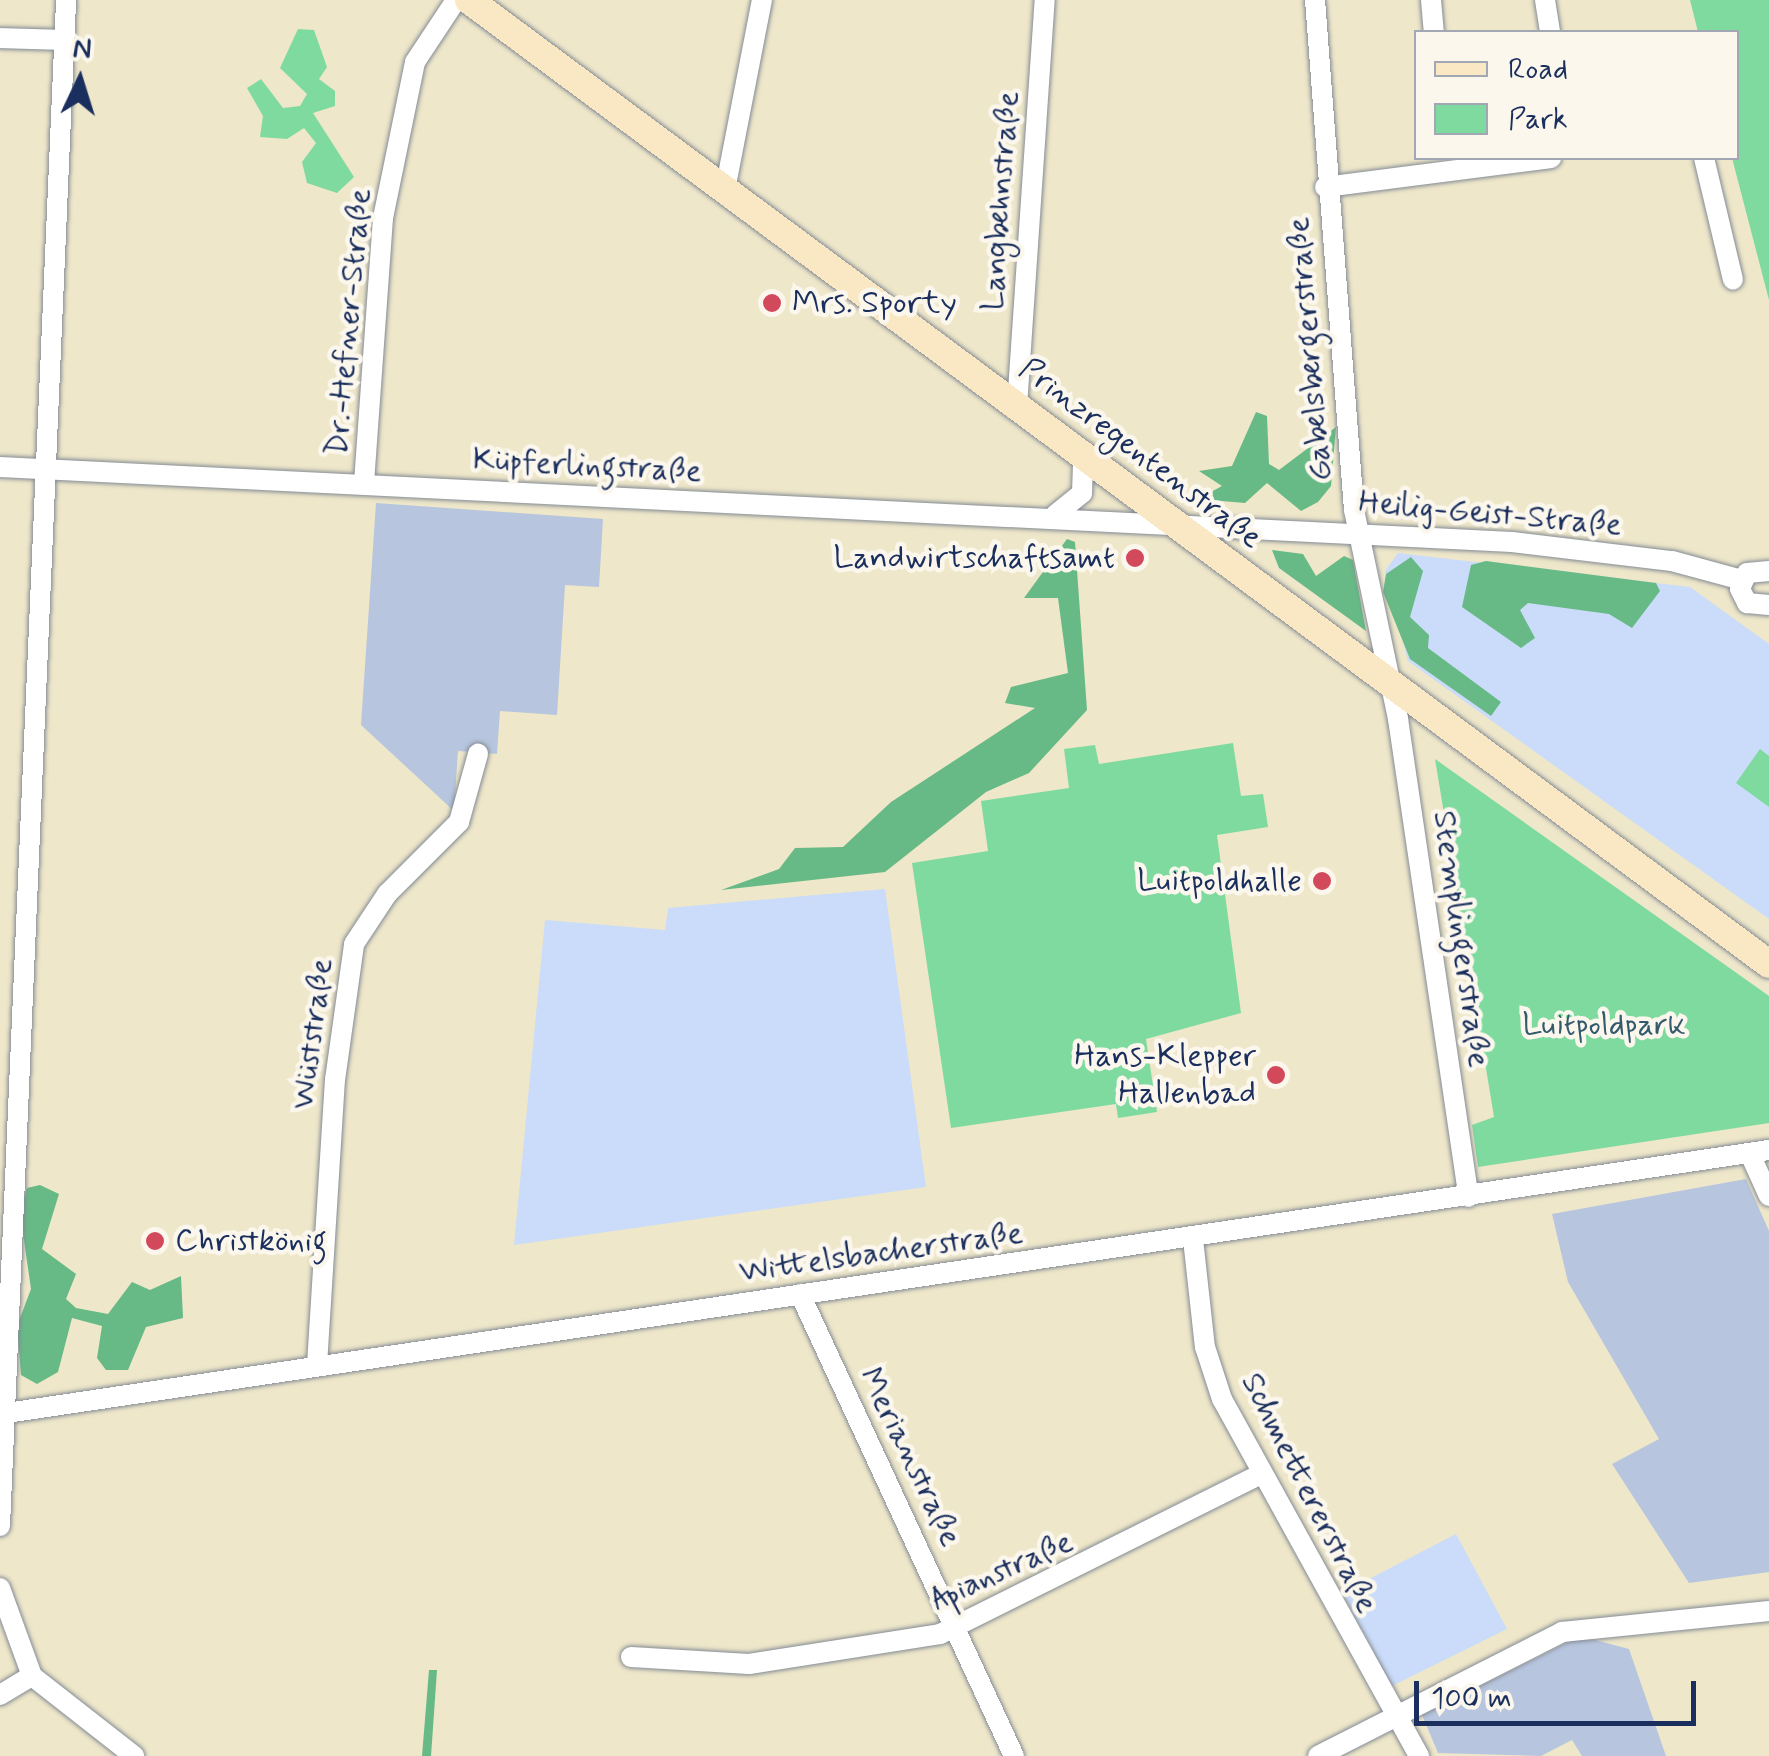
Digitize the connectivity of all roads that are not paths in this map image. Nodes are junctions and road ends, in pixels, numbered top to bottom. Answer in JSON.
{"nodes":[{"id":1,"x":66,"y":0,"type":"edge"},
{"id":2,"x":456,"y":0,"type":"edge"},
{"id":3,"x":469,"y":0,"type":"edge"},
{"id":4,"x":762,"y":0,"type":"edge"},
{"id":5,"x":1045,"y":0,"type":"edge"},
{"id":6,"x":1315,"y":0,"type":"edge"},
{"id":7,"x":1431,"y":0,"type":"edge"},
{"id":8,"x":1546,"y":0,"type":"edge"},
{"id":9,"x":1434,"y":30,"type":"edge"},
{"id":10,"x":1550,"y":30,"type":"edge"},
{"id":11,"x":0,"y":38,"type":"edge"},
{"id":12,"x":63,"y":40,"type":"junction"},
{"id":13,"x":1520,"y":160,"type":"edge"},
{"id":14,"x":1704,"y":160,"type":"edge"},
{"id":15,"x":1444,"y":165,"type":"edge"},
{"id":16,"x":1325,"y":187,"type":"junction"},
{"id":17,"x":725,"y":190,"type":"junction"},
{"id":18,"x":1734,"y":280,"type":"dead end"},
{"id":19,"x":1017,"y":406,"type":"junction"},
{"id":20,"x":1083,"y":456,"type":"junction"},
{"id":21,"x":0,"y":467,"type":"edge"},
{"id":22,"x":39,"y":470,"type":"junction"},
{"id":23,"x":364,"y":483,"type":"junction"},
{"id":24,"x":1053,"y":516,"type":"junction"},
{"id":25,"x":1170,"y":521,"type":"junction"},
{"id":26,"x":1358,"y":533,"type":"junction"},
{"id":27,"x":1769,"y":571,"type":"edge"},
{"id":28,"x":1742,"y":580,"type":"junction"},
{"id":29,"x":1769,"y":605,"type":"edge"},
{"id":30,"x":1393,"y":690,"type":"junction"},
{"id":31,"x":478,"y":754,"type":"dead end"},
{"id":32,"x":1769,"y":964,"type":"edge"},
{"id":33,"x":8,"y":1122,"type":"edge"},
{"id":34,"x":1760,"y":1152,"type":"edge"},
{"id":35,"x":1769,"y":1196,"type":"edge"},
{"id":36,"x":1470,"y":1197,"type":"junction"},
{"id":37,"x":1193,"y":1239,"type":"junction"},
{"id":38,"x":800,"y":1294,"type":"junction"},
{"id":39,"x":317,"y":1365,"type":"junction"},
{"id":40,"x":1,"y":1414,"type":"edge"},
{"id":41,"x":1259,"y":1475,"type":"junction"},
{"id":42,"x":0,"y":1526,"type":"edge"},
{"id":43,"x":0,"y":1588,"type":"edge"},
{"id":44,"x":1769,"y":1611,"type":"edge"},
{"id":45,"x":958,"y":1629,"type":"junction"},
{"id":46,"x":631,"y":1657,"type":"dead end"},
{"id":47,"x":32,"y":1676,"type":"junction"},
{"id":48,"x":0,"y":1696,"type":"edge"},
{"id":49,"x":1397,"y":1713,"type":"junction"},
{"id":50,"x":134,"y":1756,"type":"edge"},
{"id":51,"x":1014,"y":1756,"type":"edge"},
{"id":52,"x":1318,"y":1756,"type":"edge"},
{"id":53,"x":1419,"y":1756,"type":"edge"}],
"edges":[{"from":1,"to":12,"type":"street"},
{"from":2,"to":23,"type":"street","name":"Dr.-Hefner-Straße"},
{"from":3,"to":17,"type":"main road","name":"Prinzregentenstraße"},
{"from":4,"to":17,"type":"street"},
{"from":5,"to":19,"type":"street","name":"Langbehnstraße"},
{"from":6,"to":16,"type":"street","name":"Gabelsbergerstraße"},
{"from":7,"to":9,"type":"street"},
{"from":8,"to":10,"type":"street"},
{"from":11,"to":12,"type":"street"},
{"from":12,"to":22,"type":"street"},
{"from":13,"to":15,"type":"street"},
{"from":14,"to":18,"type":"street"},
{"from":15,"to":16,"type":"street"},
{"from":16,"to":26,"type":"street","name":"Gabelsbergerstraße"},
{"from":17,"to":19,"type":"main road","name":"Prinzregentenstraße"},
{"from":19,"to":20,"type":"main road","name":"Prinzregentenstraße"},
{"from":20,"to":24,"type":"street"},
{"from":20,"to":25,"type":"main road","name":"Prinzregentenstraße"},
{"from":21,"to":22,"type":"street","name":"Küpferlingstraße"},
{"from":22,"to":23,"type":"street","name":"Küpferlingstraße"},
{"from":22,"to":33,"type":"street"},
{"from":23,"to":24,"type":"street","name":"Küpferlingstraße"},
{"from":24,"to":25,"type":"street","name":"Küpferlingstraße"},
{"from":25,"to":26,"type":"street","name":"Heilig-Geist-Straße"},
{"from":25,"to":30,"type":"main road","name":"Prinzregentenstraße"},
{"from":26,"to":28,"type":"street","name":"Heilig-Geist-Straße"},
{"from":26,"to":30,"type":"street","name":"Gabelsbergerstraße"},
{"from":27,"to":28,"type":"street","name":"Heilig-Geist-Straße"},
{"from":28,"to":29,"type":"street"},
{"from":30,"to":32,"type":"main road","name":"Prinzregentenstraße"},
{"from":30,"to":36,"type":"street","name":"Stemplingerstraße"},
{"from":31,"to":39,"type":"street","name":"Wüststraße"},
{"from":33,"to":40,"type":"street"},
{"from":34,"to":35,"type":"street"},
{"from":34,"to":36,"type":"street","name":"Wittelsbacherstraße"},
{"from":36,"to":37,"type":"street","name":"Wittelsbacherstraße"},
{"from":37,"to":38,"type":"street","name":"Wittelsbacherstraße"},
{"from":37,"to":41,"type":"street","name":"Schmettererstraße"},
{"from":38,"to":39,"type":"street","name":"Wittelsbacherstraße"},
{"from":38,"to":45,"type":"street","name":"Merianstraße"},
{"from":39,"to":40,"type":"street","name":"Wittelsbacherstraße"},
{"from":40,"to":42,"type":"street"},
{"from":41,"to":45,"type":"street","name":"Apianstraße"},
{"from":41,"to":49,"type":"street","name":"Schmettererstraße"},
{"from":43,"to":47,"type":"street"},
{"from":44,"to":49,"type":"street"},
{"from":45,"to":46,"type":"street","name":"Apianstraße"},
{"from":45,"to":51,"type":"street","name":"Merianstraße"},
{"from":47,"to":48,"type":"street"},
{"from":47,"to":50,"type":"street"},
{"from":49,"to":52,"type":"street"},
{"from":49,"to":53,"type":"street","name":"Schmettererstraße"}]}
